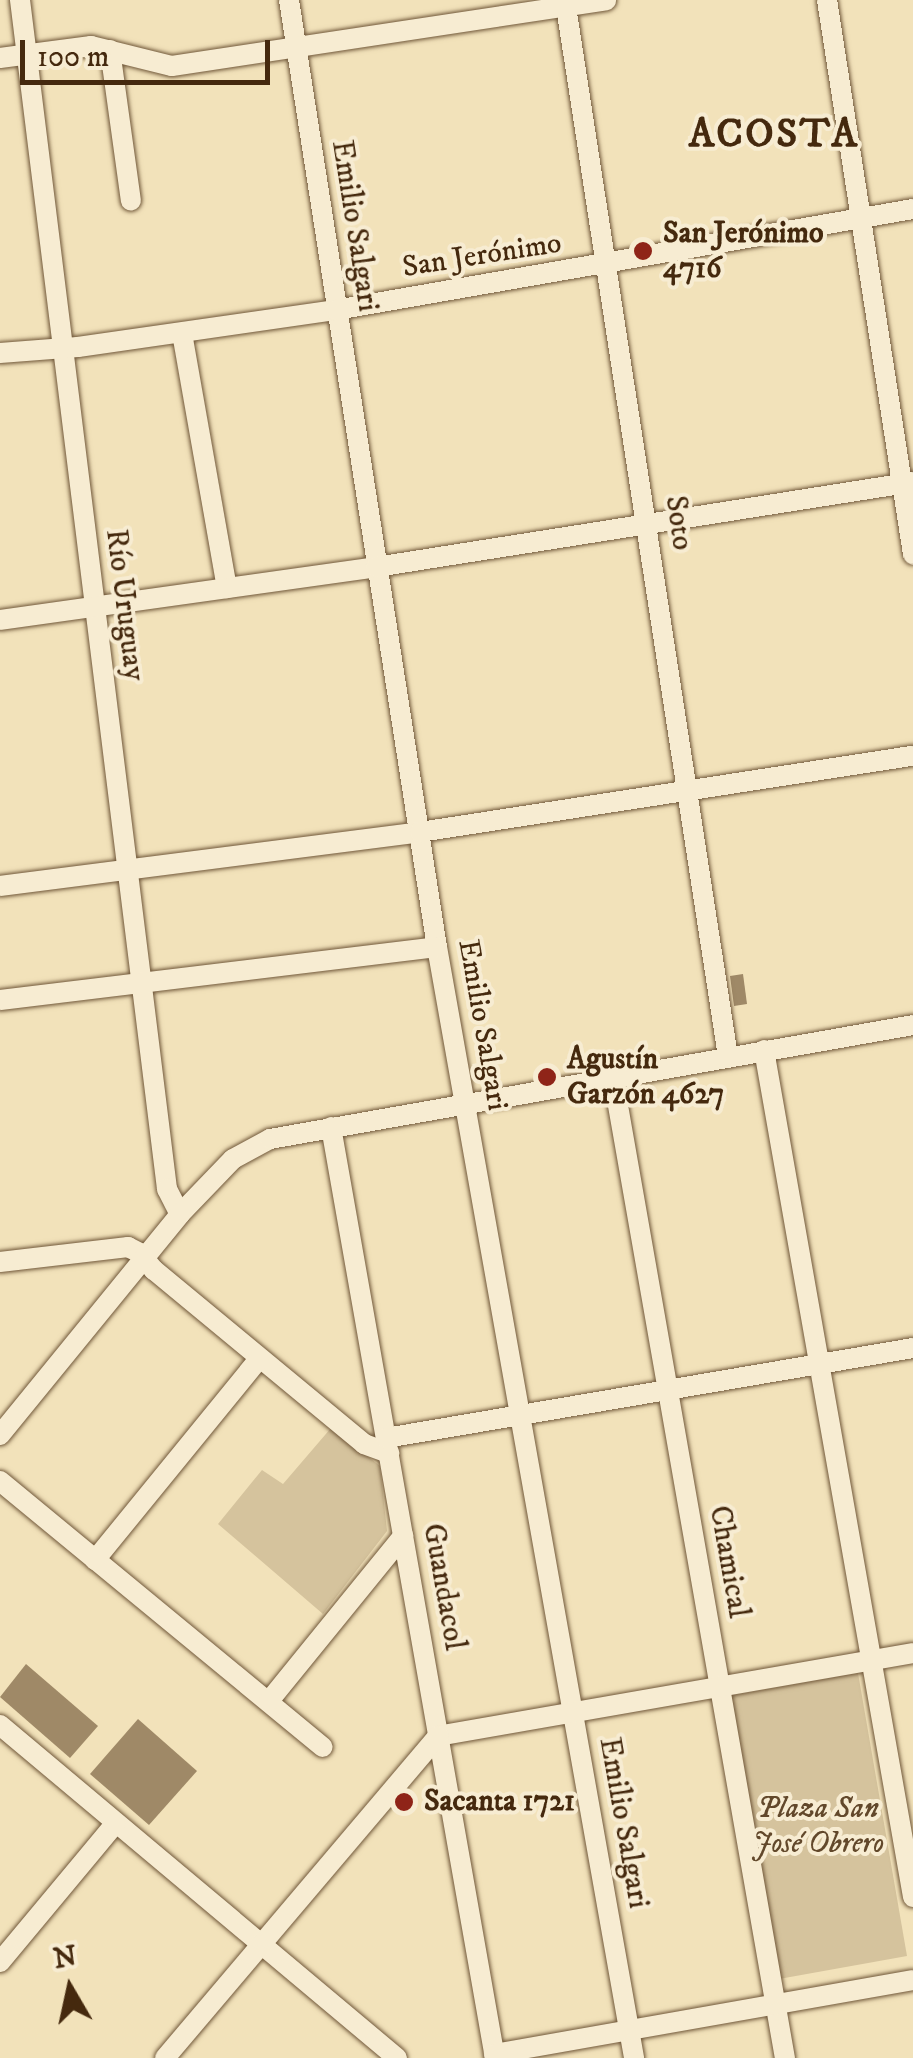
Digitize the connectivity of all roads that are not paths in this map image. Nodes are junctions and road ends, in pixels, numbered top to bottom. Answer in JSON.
{"nodes":[{"id":1,"x":20,"y":0,"type":"edge"},
{"id":2,"x":289,"y":0,"type":"edge"},
{"id":3,"x":606,"y":0,"type":"edge"},
{"id":4,"x":827,"y":0,"type":"edge"},
{"id":5,"x":565,"y":3,"type":"edge"},
{"id":6,"x":296,"y":46,"type":"junction"},
{"id":7,"x":110,"y":50,"type":"junction"},
{"id":8,"x":28,"y":54,"type":"junction"},
{"id":9,"x":0,"y":58,"type":"edge"},
{"id":10,"x":131,"y":201,"type":"dead end"},
{"id":11,"x":913,"y":209,"type":"edge"},
{"id":12,"x":862,"y":217,"type":"junction"},
{"id":13,"x":607,"y":265,"type":"junction"},
{"id":14,"x":336,"y":310,"type":"junction"},
{"id":15,"x":182,"y":333,"type":"junction"},
{"id":16,"x":62,"y":347,"type":"junction"},
{"id":17,"x":0,"y":354,"type":"edge"},
{"id":18,"x":908,"y":483,"type":"edge"},
{"id":19,"x":648,"y":522,"type":"junction"},
{"id":20,"x":913,"y":554,"type":"edge"},
{"id":21,"x":376,"y":567,"type":"junction"},
{"id":22,"x":227,"y":588,"type":"junction"},
{"id":23,"x":94,"y":608,"type":"junction"},
{"id":24,"x":0,"y":620,"type":"edge"},
{"id":25,"x":913,"y":756,"type":"edge"},
{"id":26,"x":686,"y":792,"type":"junction"},
{"id":27,"x":420,"y":832,"type":"junction"},
{"id":28,"x":128,"y":870,"type":"junction"},
{"id":29,"x":0,"y":886,"type":"edge"},
{"id":30,"x":437,"y":947,"type":"junction"},
{"id":31,"x":144,"y":983,"type":"junction"},
{"id":32,"x":0,"y":1000,"type":"edge"},
{"id":33,"x":913,"y":1024,"type":"edge"},
{"id":34,"x":764,"y":1050,"type":"junction"},
{"id":35,"x":728,"y":1056,"type":"junction"},
{"id":36,"x":613,"y":1077,"type":"junction"},
{"id":37,"x":465,"y":1103,"type":"junction"},
{"id":38,"x":331,"y":1127,"type":"junction"},
{"id":39,"x":180,"y":1214,"type":"junction"},
{"id":40,"x":146,"y":1261,"type":"junction"},
{"id":41,"x":0,"y":1262,"type":"edge"},
{"id":42,"x":913,"y":1348,"type":"edge"},
{"id":43,"x":259,"y":1359,"type":"junction"},
{"id":44,"x":819,"y":1364,"type":"junction"},
{"id":45,"x":668,"y":1390,"type":"junction"},
{"id":46,"x":521,"y":1415,"type":"junction"},
{"id":47,"x":0,"y":1434,"type":"edge"},
{"id":48,"x":388,"y":1446,"type":"junction"},
{"id":49,"x":0,"y":1481,"type":"edge"},
{"id":50,"x":403,"y":1536,"type":"junction"},
{"id":51,"x":95,"y":1560,"type":"junction"},
{"id":52,"x":913,"y":1654,"type":"edge"},
{"id":53,"x":871,"y":1661,"type":"junction"},
{"id":54,"x":720,"y":1687,"type":"junction"},
{"id":55,"x":269,"y":1702,"type":"junction"},
{"id":56,"x":573,"y":1713,"type":"junction"},
{"id":57,"x":0,"y":1725,"type":"edge"},
{"id":58,"x":438,"y":1736,"type":"junction"},
{"id":59,"x":323,"y":1747,"type":"dead end"},
{"id":60,"x":115,"y":1824,"type":"junction"},
{"id":61,"x":913,"y":1897,"type":"edge"},
{"id":62,"x":260,"y":1945,"type":"junction"},
{"id":63,"x":0,"y":1962,"type":"edge"},
{"id":64,"x":913,"y":1980,"type":"edge"},
{"id":65,"x":776,"y":2004,"type":"junction"},
{"id":66,"x":629,"y":2030,"type":"junction"},
{"id":67,"x":494,"y":2056,"type":"edge"},
{"id":68,"x":166,"y":2058,"type":"edge"},
{"id":69,"x":397,"y":2058,"type":"edge"},
{"id":70,"x":634,"y":2058,"type":"edge"},
{"id":71,"x":785,"y":2058,"type":"edge"}],
"edges":[{"from":1,"to":8,"type":"street","name":"Río Uruguay"},
{"from":2,"to":6,"type":"street","name":"Emilio Salgari"},
{"from":3,"to":5,"type":"street"},
{"from":4,"to":12,"type":"street"},
{"from":5,"to":6,"type":"street"},
{"from":5,"to":13,"type":"street","name":"Soto"},
{"from":6,"to":7,"type":"street"},
{"from":6,"to":14,"type":"street","name":"Emilio Salgari"},
{"from":7,"to":8,"type":"street"},
{"from":7,"to":10,"type":"street"},
{"from":8,"to":9,"type":"street"},
{"from":8,"to":16,"type":"street","name":"Río Uruguay"},
{"from":11,"to":12,"type":"street","name":"San Jerónimo"},
{"from":12,"to":13,"type":"street","name":"San Jerónimo"},
{"from":12,"to":18,"type":"street"},
{"from":13,"to":14,"type":"street","name":"San Jerónimo"},
{"from":13,"to":19,"type":"street","name":"Soto"},
{"from":14,"to":15,"type":"street","name":"San Jerónimo"},
{"from":14,"to":21,"type":"street","name":"Emilio Salgari"},
{"from":15,"to":16,"type":"street","name":"San Jerónimo"},
{"from":15,"to":22,"type":"street"},
{"from":16,"to":17,"type":"street","name":"San Jerónimo"},
{"from":16,"to":23,"type":"street","name":"Río Uruguay"},
{"from":18,"to":19,"type":"street"},
{"from":18,"to":20,"type":"street"},
{"from":19,"to":21,"type":"street"},
{"from":19,"to":26,"type":"street","name":"Soto"},
{"from":21,"to":22,"type":"street"},
{"from":21,"to":27,"type":"street","name":"Emilio Salgari"},
{"from":22,"to":23,"type":"street"},
{"from":23,"to":24,"type":"street"},
{"from":23,"to":28,"type":"street","name":"Río Uruguay"},
{"from":25,"to":26,"type":"street"},
{"from":26,"to":27,"type":"street"},
{"from":26,"to":35,"type":"street","name":"Soto"},
{"from":27,"to":28,"type":"street"},
{"from":27,"to":30,"type":"street","name":"Emilio Salgari"},
{"from":28,"to":29,"type":"street"},
{"from":28,"to":31,"type":"street","name":"Río Uruguay"},
{"from":30,"to":31,"type":"street"},
{"from":30,"to":37,"type":"street","name":"Emilio Salgari"},
{"from":31,"to":32,"type":"street"},
{"from":31,"to":39,"type":"street","name":"Río Uruguay"},
{"from":33,"to":34,"type":"street"},
{"from":34,"to":35,"type":"street"},
{"from":34,"to":44,"type":"street"},
{"from":35,"to":36,"type":"street"},
{"from":36,"to":37,"type":"street"},
{"from":36,"to":45,"type":"street","name":"Chamical"},
{"from":37,"to":38,"type":"street"},
{"from":37,"to":46,"type":"street","name":"Emilio Salgari"},
{"from":38,"to":39,"type":"street"},
{"from":38,"to":48,"type":"street","name":"Guandacol"},
{"from":39,"to":40,"type":"street"},
{"from":40,"to":41,"type":"street"},
{"from":40,"to":43,"type":"street"},
{"from":40,"to":47,"type":"street"},
{"from":42,"to":44,"type":"street"},
{"from":43,"to":48,"type":"street"},
{"from":43,"to":51,"type":"street"},
{"from":44,"to":45,"type":"street"},
{"from":44,"to":53,"type":"street"},
{"from":45,"to":46,"type":"street"},
{"from":45,"to":54,"type":"street","name":"Chamical"},
{"from":46,"to":48,"type":"street"},
{"from":46,"to":56,"type":"street","name":"Emilio Salgari"},
{"from":48,"to":50,"type":"street","name":"Guandacol"},
{"from":49,"to":51,"type":"street"},
{"from":50,"to":55,"type":"street"},
{"from":50,"to":58,"type":"street","name":"Guandacol"},
{"from":51,"to":55,"type":"street"},
{"from":52,"to":53,"type":"street"},
{"from":53,"to":54,"type":"street"},
{"from":53,"to":61,"type":"street"},
{"from":54,"to":56,"type":"street"},
{"from":54,"to":65,"type":"street","name":"Chamical"},
{"from":55,"to":59,"type":"street"},
{"from":56,"to":58,"type":"street"},
{"from":56,"to":66,"type":"street","name":"Emilio Salgari"},
{"from":57,"to":60,"type":"street"},
{"from":58,"to":62,"type":"street"},
{"from":58,"to":67,"type":"street","name":"Guandacol"},
{"from":60,"to":62,"type":"street"},
{"from":60,"to":63,"type":"street"},
{"from":62,"to":68,"type":"street"},
{"from":62,"to":69,"type":"street"},
{"from":64,"to":65,"type":"street"},
{"from":65,"to":66,"type":"street"},
{"from":65,"to":71,"type":"street","name":"Chamical"},
{"from":66,"to":67,"type":"street"},
{"from":66,"to":70,"type":"street","name":"Emilio Salgari"}]}
